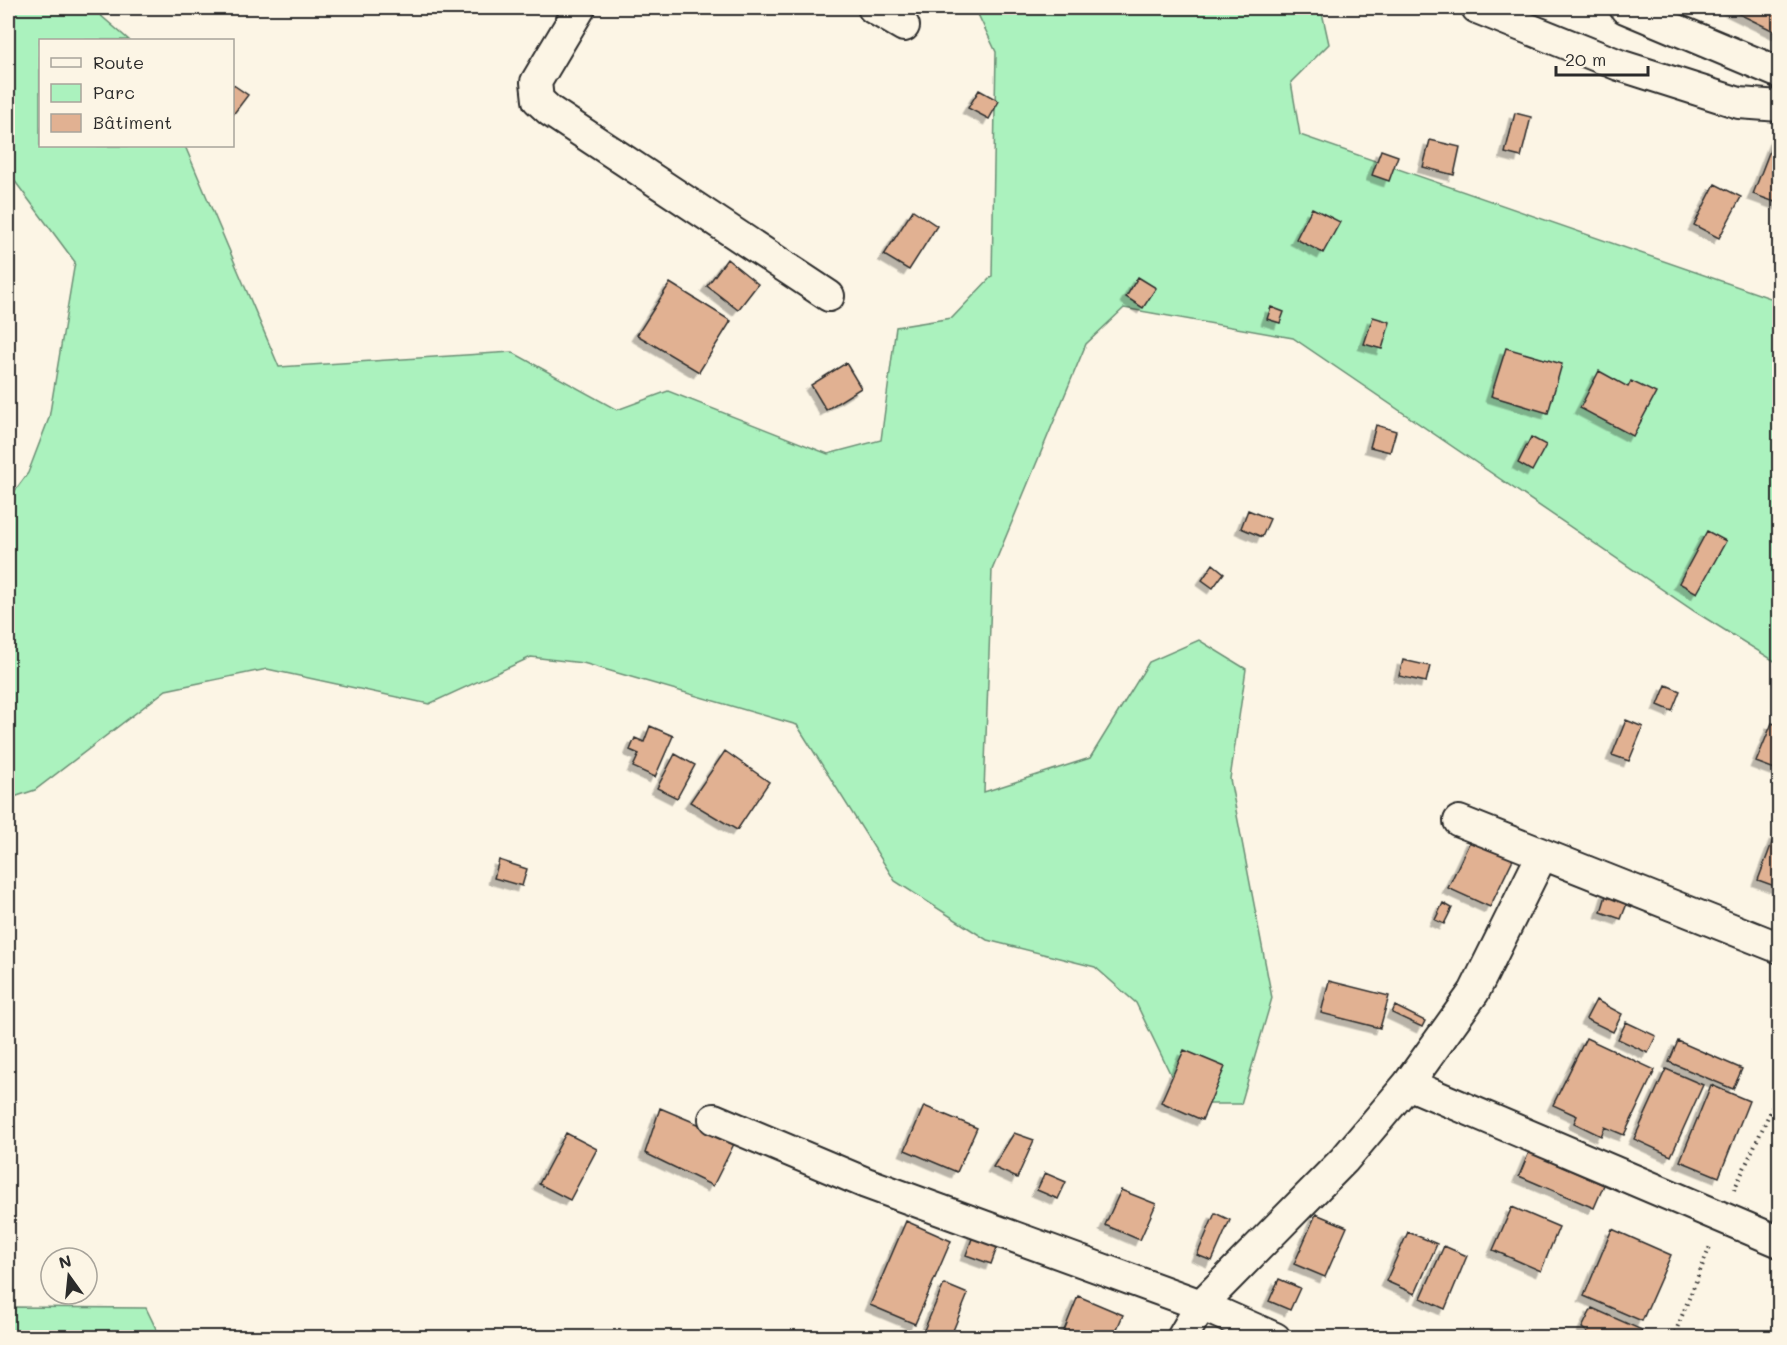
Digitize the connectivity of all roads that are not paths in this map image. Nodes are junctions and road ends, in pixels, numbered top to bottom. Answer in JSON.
{"nodes":[{"id":1,"x":580,"y":8,"type":"edge"},
{"id":2,"x":873,"y":8,"type":"edge"},
{"id":3,"x":1478,"y":8,"type":"edge"},
{"id":4,"x":1625,"y":8,"type":"edge"},
{"id":5,"x":904,"y":26,"type":"dead end"},
{"id":6,"x":1779,"y":73,"type":"edge"},
{"id":7,"x":1779,"y":106,"type":"edge"},
{"id":8,"x":829,"y":297,"type":"dead end"},
{"id":9,"x":1459,"y":821,"type":"dead end"},
{"id":10,"x":1542,"y":855,"type":"junction"},
{"id":11,"x":1779,"y":948,"type":"edge"},
{"id":12,"x":1408,"y":1084,"type":"junction"},
{"id":13,"x":714,"y":1119,"type":"dead end"},
{"id":14,"x":1779,"y":1242,"type":"edge"},
{"id":15,"x":1201,"y":1305,"type":"junction"},
{"id":16,"x":1182,"y":1338,"type":"edge"},
{"id":17,"x":1275,"y":1338,"type":"edge"}],
"edges":[{"from":1,"to":8,"type":"street"},
{"from":2,"to":5,"type":"street"},
{"from":3,"to":7,"type":"street"},
{"from":4,"to":6,"type":"street"},
{"from":9,"to":10,"type":"street"},
{"from":10,"to":11,"type":"street"},
{"from":10,"to":12,"type":"street"},
{"from":12,"to":14,"type":"street"},
{"from":12,"to":15,"type":"street"},
{"from":13,"to":15,"type":"street"},
{"from":15,"to":16,"type":"street"},
{"from":15,"to":17,"type":"street"}]}
